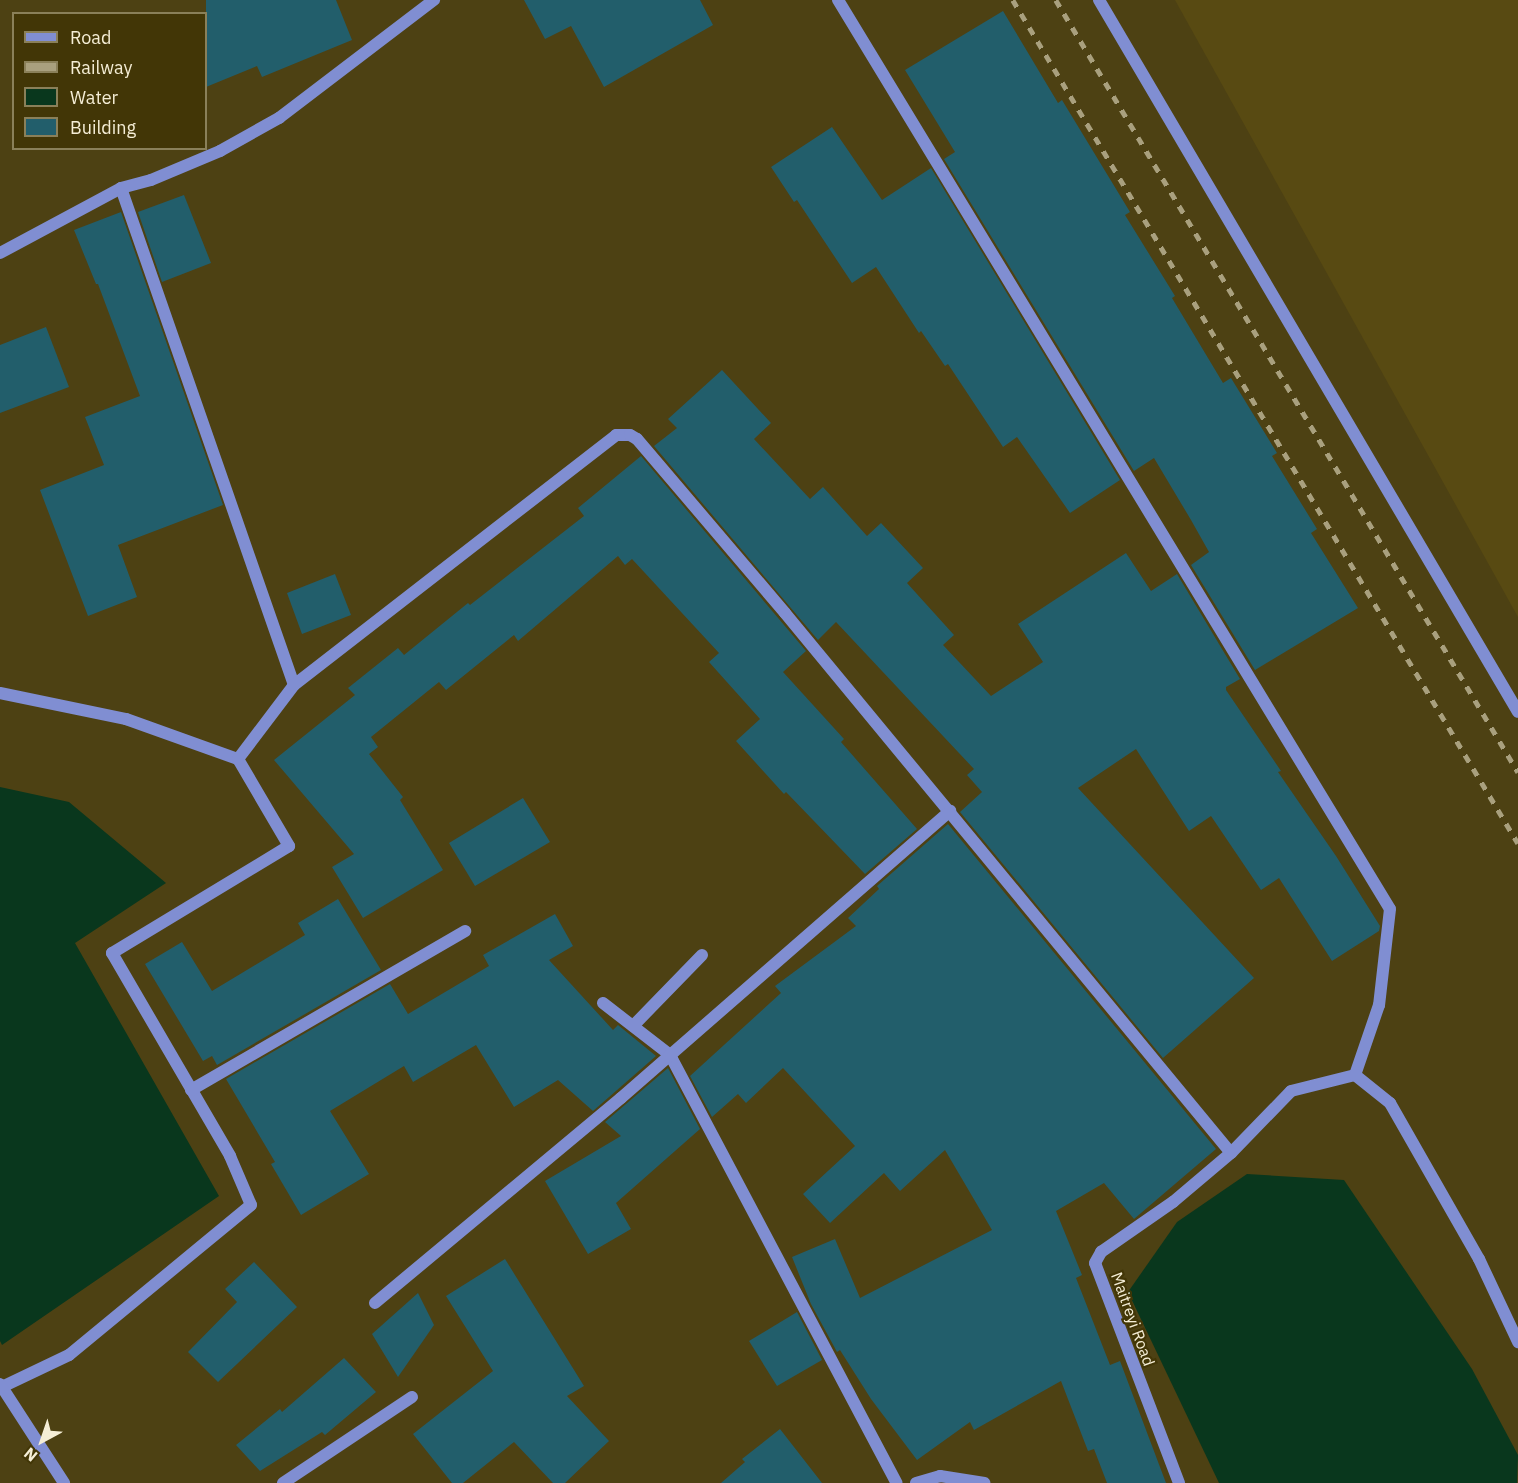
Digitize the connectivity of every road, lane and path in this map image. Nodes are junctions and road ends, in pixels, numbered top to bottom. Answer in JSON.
{"nodes":[{"id":1,"x":434,"y":0,"type":"edge"},
{"id":2,"x":838,"y":0,"type":"edge"},
{"id":3,"x":1099,"y":0,"type":"edge"},
{"id":4,"x":121,"y":188,"type":"junction"},
{"id":5,"x":0,"y":253,"type":"edge"},
{"id":6,"x":294,"y":685,"type":"junction"},
{"id":7,"x":0,"y":693,"type":"edge"},
{"id":8,"x":1518,"y":712,"type":"edge"},
{"id":9,"x":238,"y":759,"type":"junction"},
{"id":10,"x":950,"y":811,"type":"junction"},
{"id":11,"x":465,"y":931,"type":"dead end"},
{"id":12,"x":702,"y":954,"type":"dead end"},
{"id":13,"x":603,"y":1003,"type":"dead end"},
{"id":14,"x":633,"y":1026,"type":"junction"},
{"id":15,"x":670,"y":1055,"type":"junction"},
{"id":16,"x":1355,"y":1075,"type":"junction"},
{"id":17,"x":191,"y":1090,"type":"junction"},
{"id":18,"x":1231,"y":1153,"type":"junction"},
{"id":19,"x":375,"y":1303,"type":"dead end"},
{"id":20,"x":1518,"y":1342,"type":"edge"},
{"id":21,"x":1,"y":1385,"type":"edge"},
{"id":22,"x":412,"y":1396,"type":"dead end"},
{"id":23,"x":64,"y":1483,"type":"edge"},
{"id":24,"x":283,"y":1483,"type":"edge"},
{"id":25,"x":897,"y":1483,"type":"edge"},
{"id":26,"x":916,"y":1483,"type":"edge"},
{"id":27,"x":984,"y":1483,"type":"edge"},
{"id":28,"x":1179,"y":1483,"type":"edge"}],
"edges":[{"from":1,"to":4,"type":"street"},
{"from":2,"to":16,"type":"street"},
{"from":3,"to":8,"type":"street"},
{"from":4,"to":5,"type":"street"},
{"from":4,"to":6,"type":"street"},
{"from":6,"to":9,"type":"street"},
{"from":6,"to":10,"type":"street"},
{"from":7,"to":9,"type":"street"},
{"from":9,"to":17,"type":"street"},
{"from":10,"to":15,"type":"street"},
{"from":10,"to":18,"type":"street"},
{"from":11,"to":17,"type":"street"},
{"from":12,"to":14,"type":"street"},
{"from":13,"to":14,"type":"street"},
{"from":14,"to":15,"type":"street"},
{"from":15,"to":19,"type":"street"},
{"from":15,"to":25,"type":"street"},
{"from":16,"to":18,"type":"street","name":"Maitreyi Road"},
{"from":16,"to":20,"type":"street"},
{"from":17,"to":21,"type":"street"},
{"from":18,"to":28,"type":"street","name":"Maitreyi Road"},
{"from":21,"to":23,"type":"street"},
{"from":22,"to":24,"type":"street"},
{"from":26,"to":27,"type":"street"}]}
